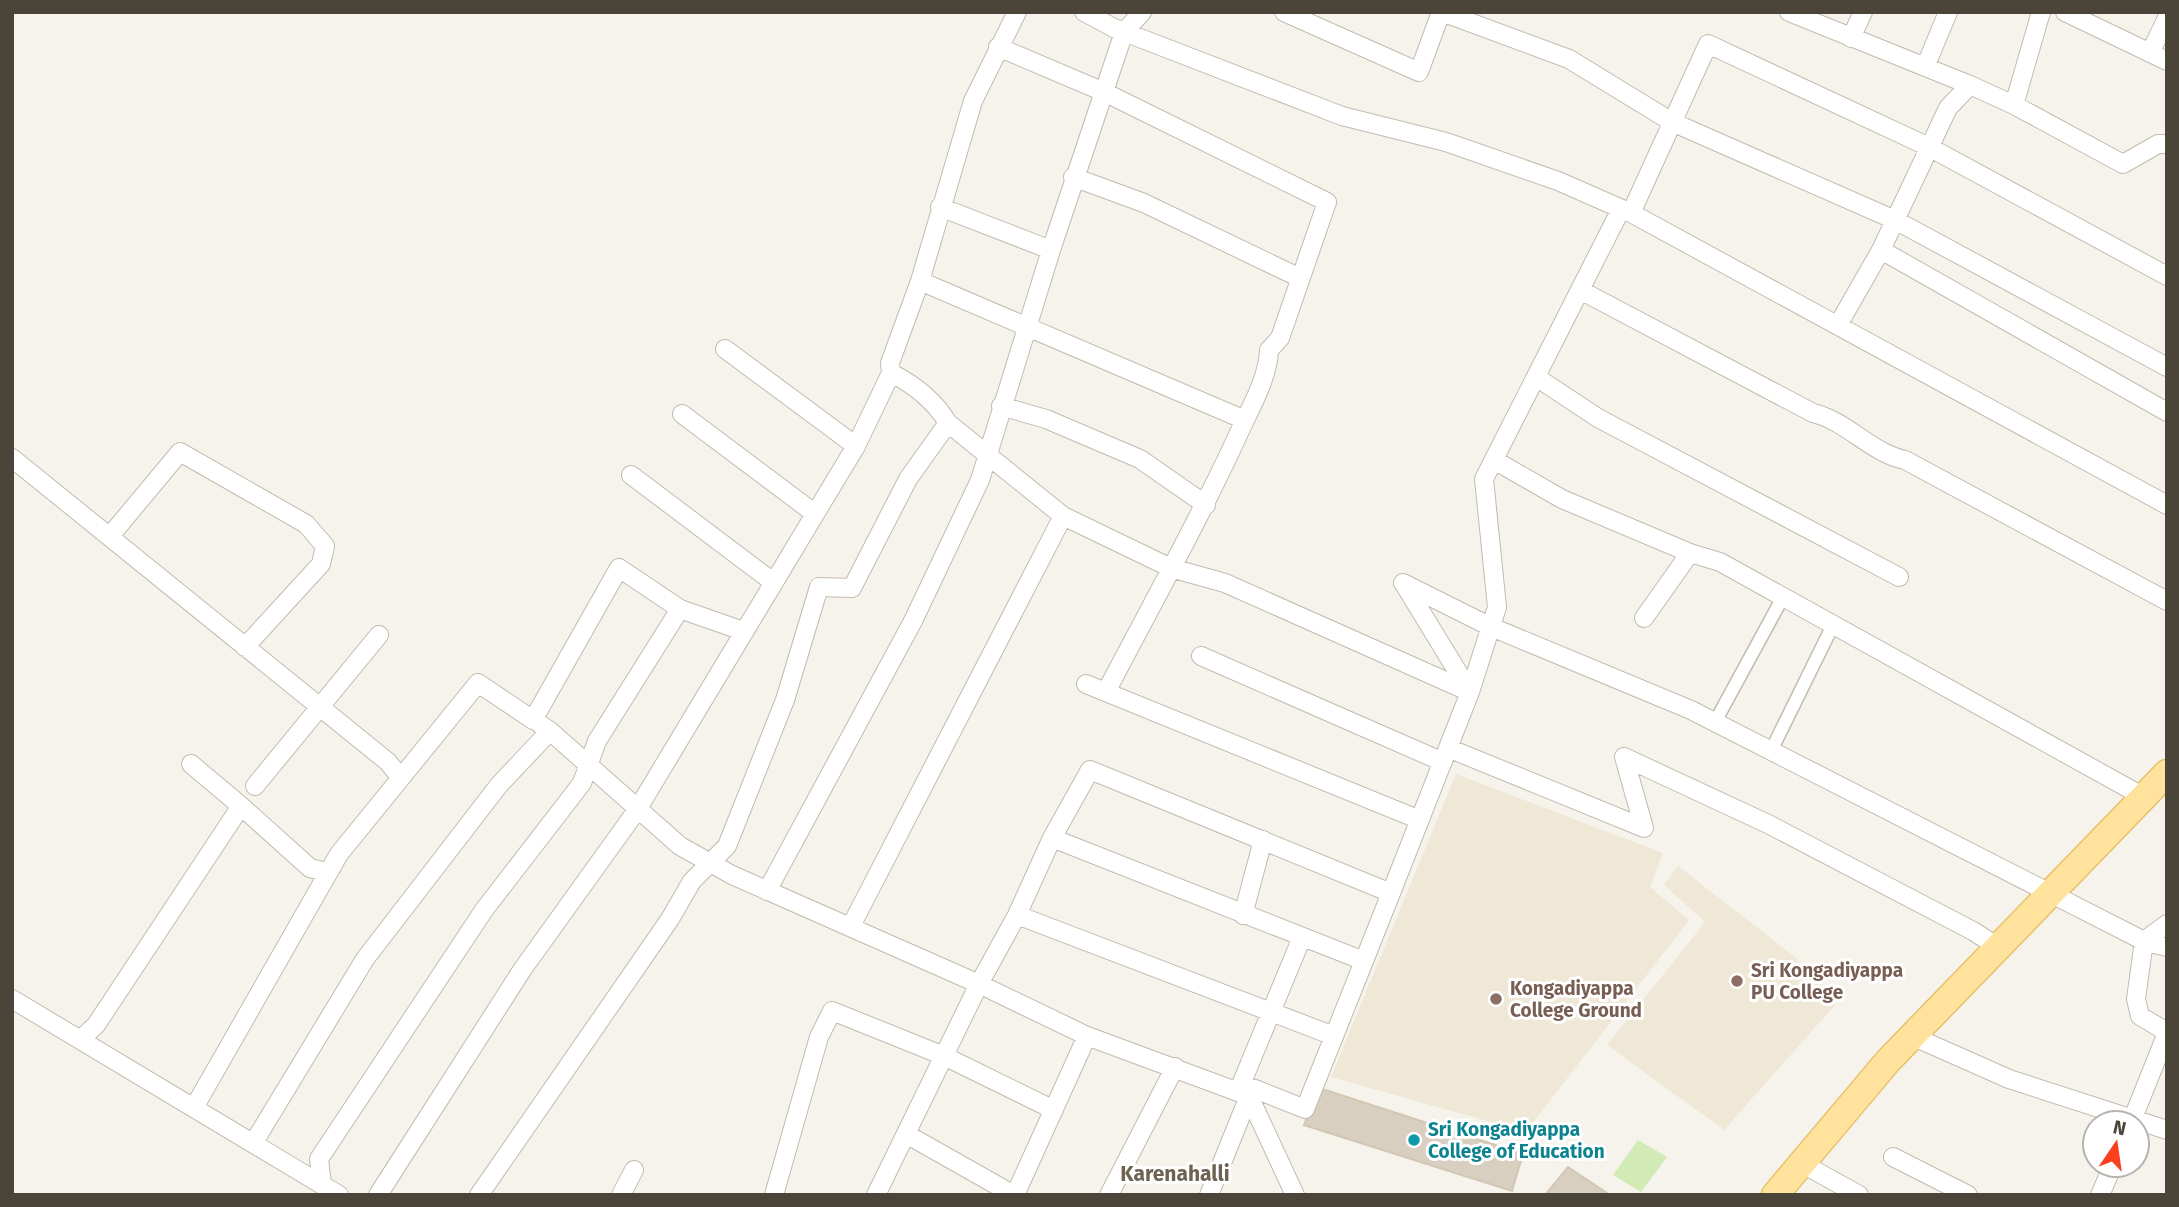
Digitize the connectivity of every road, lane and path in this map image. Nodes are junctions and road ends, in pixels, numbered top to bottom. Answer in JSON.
{"nodes":[{"id":1,"x":1017,"y":12,"type":"edge"},
{"id":2,"x":1084,"y":12,"type":"edge"},
{"id":3,"x":1142,"y":12,"type":"edge"},
{"id":4,"x":1284,"y":12,"type":"edge"},
{"id":5,"x":1441,"y":12,"type":"edge"},
{"id":6,"x":1789,"y":12,"type":"edge"},
{"id":7,"x":1863,"y":12,"type":"edge"},
{"id":8,"x":1948,"y":12,"type":"edge"},
{"id":9,"x":2040,"y":12,"type":"edge"},
{"id":10,"x":2065,"y":12,"type":"edge"},
{"id":11,"x":2167,"y":18,"type":"edge"},
{"id":12,"x":1124,"y":32,"type":"junction"},
{"id":13,"x":1851,"y":38,"type":"junction"},
{"id":14,"x":998,"y":47,"type":"junction"},
{"id":15,"x":2150,"y":53,"type":"junction"},
{"id":16,"x":2167,"y":61,"type":"edge"},
{"id":17,"x":1926,"y":65,"type":"junction"},
{"id":18,"x":1970,"y":85,"type":"junction"},
{"id":19,"x":1104,"y":92,"type":"junction"},
{"id":20,"x":2014,"y":105,"type":"junction"},
{"id":21,"x":1672,"y":122,"type":"junction"},
{"id":22,"x":2167,"y":144,"type":"edge"},
{"id":23,"x":1929,"y":148,"type":"junction"},
{"id":24,"x":1073,"y":177,"type":"junction"},
{"id":25,"x":940,"y":207,"type":"junction"},
{"id":26,"x":1626,"y":211,"type":"junction"},
{"id":27,"x":1895,"y":220,"type":"junction"},
{"id":28,"x":1051,"y":250,"type":"junction"},
{"id":29,"x":1881,"y":250,"type":"junction"},
{"id":30,"x":2167,"y":276,"type":"edge"},
{"id":31,"x":1300,"y":278,"type":"junction"},
{"id":32,"x":920,"y":281,"type":"junction"},
{"id":33,"x":1580,"y":290,"type":"junction"},
{"id":34,"x":1838,"y":324,"type":"junction"},
{"id":35,"x":1027,"y":326,"type":"junction"},
{"id":36,"x":724,"y":349,"type":"dead end"},
{"id":37,"x":2167,"y":367,"type":"edge"},
{"id":38,"x":891,"y":373,"type":"junction"},
{"id":39,"x":1536,"y":377,"type":"junction"},
{"id":40,"x":1001,"y":406,"type":"junction"},
{"id":41,"x":2167,"y":412,"type":"edge"},
{"id":42,"x":682,"y":414,"type":"dead end"},
{"id":43,"x":1245,"y":420,"type":"junction"},
{"id":44,"x":948,"y":423,"type":"junction"},
{"id":45,"x":856,"y":446,"type":"junction"},
{"id":46,"x":986,"y":454,"type":"junction"},
{"id":47,"x":12,"y":458,"type":"edge"},
{"id":48,"x":1494,"y":460,"type":"junction"},
{"id":49,"x":631,"y":475,"type":"dead end"},
{"id":50,"x":1206,"y":505,"type":"junction"},
{"id":51,"x":2167,"y":505,"type":"edge"},
{"id":52,"x":814,"y":513,"type":"junction"},
{"id":53,"x":1063,"y":516,"type":"junction"},
{"id":54,"x":110,"y":536,"type":"junction"},
{"id":55,"x":1690,"y":553,"type":"junction"},
{"id":56,"x":1171,"y":568,"type":"junction"},
{"id":57,"x":1899,"y":577,"type":"dead end"},
{"id":58,"x":773,"y":582,"type":"junction"},
{"id":59,"x":1783,"y":597,"type":"junction"},
{"id":60,"x":2167,"y":601,"type":"edge"},
{"id":61,"x":680,"y":609,"type":"junction"},
{"id":62,"x":1644,"y":618,"type":"dead end"},
{"id":63,"x":1833,"y":625,"type":"junction"},
{"id":64,"x":1489,"y":626,"type":"junction"},
{"id":65,"x":743,"y":631,"type":"junction"},
{"id":66,"x":379,"y":635,"type":"dead end"},
{"id":67,"x":246,"y":647,"type":"junction"},
{"id":68,"x":1201,"y":656,"type":"dead end"},
{"id":69,"x":1086,"y":684,"type":"dead end"},
{"id":70,"x":1107,"y":692,"type":"junction"},
{"id":71,"x":1470,"y":692,"type":"junction"},
{"id":72,"x":320,"y":708,"type":"junction"},
{"id":73,"x":533,"y":720,"type":"junction"},
{"id":74,"x":1715,"y":722,"type":"junction"},
{"id":75,"x":550,"y":731,"type":"junction"},
{"id":76,"x":1771,"y":751,"type":"junction"},
{"id":77,"x":1446,"y":755,"type":"junction"},
{"id":78,"x":588,"y":763,"type":"junction"},
{"id":79,"x":191,"y":764,"type":"dead end"},
{"id":80,"x":2167,"y":773,"type":"edge"},
{"id":81,"x":400,"y":777,"type":"junction"},
{"id":82,"x":255,"y":786,"type":"dead end"},
{"id":83,"x":2144,"y":797,"type":"junction"},
{"id":84,"x":241,"y":806,"type":"junction"},
{"id":85,"x":637,"y":810,"type":"junction"},
{"id":86,"x":1420,"y":820,"type":"junction"},
{"id":87,"x":1052,"y":838,"type":"junction"},
{"id":88,"x":1263,"y":840,"type":"junction"},
{"id":89,"x":710,"y":863,"type":"junction"},
{"id":90,"x":332,"y":867,"type":"junction"},
{"id":91,"x":767,"y":891,"type":"junction"},
{"id":92,"x":2052,"y":892,"type":"junction"},
{"id":93,"x":1391,"y":893,"type":"junction"},
{"id":94,"x":1017,"y":915,"type":"junction"},
{"id":95,"x":1242,"y":915,"type":"junction"},
{"id":96,"x":2167,"y":924,"type":"edge"},
{"id":97,"x":851,"y":926,"type":"junction"},
{"id":98,"x":1302,"y":937,"type":"junction"},
{"id":99,"x":2144,"y":941,"type":"junction"},
{"id":100,"x":1998,"y":947,"type":"junction"},
{"id":101,"x":2167,"y":947,"type":"edge"},
{"id":102,"x":1364,"y":961,"type":"junction"},
{"id":103,"x":979,"y":984,"type":"junction"},
{"id":104,"x":12,"y":999,"type":"edge"},
{"id":105,"x":1271,"y":1012,"type":"junction"},
{"id":106,"x":2167,"y":1033,"type":"edge"},
{"id":107,"x":1087,"y":1036,"type":"junction"},
{"id":108,"x":1334,"y":1036,"type":"junction"},
{"id":109,"x":1912,"y":1036,"type":"junction"},
{"id":110,"x":81,"y":1039,"type":"junction"},
{"id":111,"x":944,"y":1056,"type":"junction"},
{"id":112,"x":1175,"y":1067,"type":"junction"},
{"id":113,"x":1244,"y":1094,"type":"junction"},
{"id":114,"x":195,"y":1106,"type":"junction"},
{"id":115,"x":2097,"y":1109,"type":"edge"},
{"id":116,"x":2137,"y":1109,"type":"edge"},
{"id":117,"x":1054,"y":1110,"type":"junction"},
{"id":118,"x":906,"y":1134,"type":"junction"},
{"id":119,"x":254,"y":1142,"type":"junction"},
{"id":120,"x":1893,"y":1157,"type":"dead end"},
{"id":121,"x":1801,"y":1163,"type":"junction"},
{"id":122,"x":634,"y":1170,"type":"dead end"},
{"id":123,"x":322,"y":1184,"type":"junction"},
{"id":124,"x":339,"y":1195,"type":"edge"},
{"id":125,"x":378,"y":1195,"type":"edge"},
{"id":126,"x":479,"y":1195,"type":"edge"},
{"id":127,"x":621,"y":1195,"type":"edge"},
{"id":128,"x":774,"y":1195,"type":"edge"},
{"id":129,"x":876,"y":1195,"type":"edge"},
{"id":130,"x":1014,"y":1195,"type":"edge"},
{"id":131,"x":1109,"y":1195,"type":"edge"},
{"id":132,"x":1209,"y":1195,"type":"edge"},
{"id":133,"x":1295,"y":1195,"type":"edge"},
{"id":134,"x":1775,"y":1195,"type":"edge"},
{"id":135,"x":1859,"y":1195,"type":"edge"},
{"id":136,"x":1968,"y":1195,"type":"edge"}],
"edges":[{"from":1,"to":14,"type":"street"},
{"from":2,"to":12,"type":"street"},
{"from":3,"to":12,"type":"street"},
{"from":4,"to":5,"type":"street"},
{"from":5,"to":21,"type":"street"},
{"from":6,"to":13,"type":"street"},
{"from":7,"to":13,"type":"street"},
{"from":8,"to":17,"type":"street"},
{"from":9,"to":20,"type":"street"},
{"from":10,"to":15,"type":"street"},
{"from":11,"to":15,"type":"street"},
{"from":12,"to":19,"type":"street"},
{"from":12,"to":26,"type":"street"},
{"from":13,"to":17,"type":"street"},
{"from":14,"to":19,"type":"street"},
{"from":14,"to":25,"type":"street"},
{"from":15,"to":16,"type":"street"},
{"from":17,"to":18,"type":"street"},
{"from":18,"to":20,"type":"street"},
{"from":18,"to":23,"type":"street"},
{"from":19,"to":24,"type":"street"},
{"from":19,"to":31,"type":"street"},
{"from":20,"to":22,"type":"street"},
{"from":21,"to":23,"type":"street"},
{"from":21,"to":26,"type":"street"},
{"from":21,"to":27,"type":"street"},
{"from":23,"to":27,"type":"street"},
{"from":23,"to":30,"type":"street"},
{"from":24,"to":28,"type":"street"},
{"from":24,"to":31,"type":"street"},
{"from":25,"to":28,"type":"street"},
{"from":25,"to":32,"type":"street"},
{"from":26,"to":33,"type":"street"},
{"from":26,"to":34,"type":"street"},
{"from":27,"to":29,"type":"street"},
{"from":27,"to":37,"type":"street"},
{"from":28,"to":35,"type":"street"},
{"from":29,"to":34,"type":"street"},
{"from":29,"to":41,"type":"street"},
{"from":31,"to":43,"type":"street"},
{"from":32,"to":35,"type":"street"},
{"from":32,"to":38,"type":"street"},
{"from":33,"to":39,"type":"street"},
{"from":33,"to":60,"type":"street"},
{"from":34,"to":51,"type":"street"},
{"from":35,"to":40,"type":"street"},
{"from":35,"to":43,"type":"street"},
{"from":36,"to":45,"type":"street"},
{"from":38,"to":44,"type":"street"},
{"from":38,"to":45,"type":"street"},
{"from":39,"to":48,"type":"street"},
{"from":39,"to":57,"type":"street"},
{"from":40,"to":46,"type":"street"},
{"from":40,"to":50,"type":"street"},
{"from":42,"to":52,"type":"street"},
{"from":43,"to":50,"type":"street"},
{"from":44,"to":46,"type":"street"},
{"from":44,"to":89,"type":"street"},
{"from":45,"to":52,"type":"street"},
{"from":46,"to":53,"type":"street"},
{"from":46,"to":91,"type":"street"},
{"from":47,"to":54,"type":"street"},
{"from":48,"to":55,"type":"street"},
{"from":48,"to":64,"type":"street"},
{"from":49,"to":58,"type":"street"},
{"from":50,"to":56,"type":"street"},
{"from":52,"to":58,"type":"street"},
{"from":53,"to":56,"type":"street"},
{"from":53,"to":97,"type":"street"},
{"from":54,"to":67,"type":"street"},
{"from":54,"to":67,"type":"street"},
{"from":55,"to":59,"type":"street"},
{"from":55,"to":62,"type":"street"},
{"from":56,"to":70,"type":"street"},
{"from":56,"to":71,"type":"street"},
{"from":58,"to":65,"type":"street"},
{"from":59,"to":63,"type":"street"},
{"from":59,"to":74,"type":"street"},
{"from":61,"to":65,"type":"street"},
{"from":61,"to":73,"type":"street"},
{"from":61,"to":78,"type":"street"},
{"from":63,"to":76,"type":"street"},
{"from":63,"to":83,"type":"street"},
{"from":64,"to":71,"type":"street"},
{"from":64,"to":71,"type":"street"},
{"from":64,"to":74,"type":"street"},
{"from":65,"to":85,"type":"street"},
{"from":66,"to":72,"type":"street"},
{"from":67,"to":72,"type":"street"},
{"from":68,"to":77,"type":"street"},
{"from":69,"to":70,"type":"street"},
{"from":70,"to":86,"type":"street"},
{"from":71,"to":77,"type":"street"},
{"from":72,"to":81,"type":"street"},
{"from":72,"to":82,"type":"street"},
{"from":73,"to":75,"type":"street"},
{"from":73,"to":81,"type":"street"},
{"from":74,"to":76,"type":"street"},
{"from":75,"to":78,"type":"street"},
{"from":75,"to":119,"type":"street"},
{"from":76,"to":92,"type":"street"},
{"from":77,"to":86,"type":"street"},
{"from":77,"to":100,"type":"street"},
{"from":78,"to":85,"type":"street"},
{"from":78,"to":123,"type":"street"},
{"from":79,"to":84,"type":"street"},
{"from":80,"to":83,"type":"main road"},
{"from":81,"to":90,"type":"street"},
{"from":83,"to":92,"type":"main road"},
{"from":84,"to":90,"type":"street"},
{"from":84,"to":110,"type":"street"},
{"from":85,"to":89,"type":"street"},
{"from":85,"to":125,"type":"street"},
{"from":86,"to":93,"type":"street"},
{"from":87,"to":88,"type":"street"},
{"from":87,"to":94,"type":"street"},
{"from":87,"to":95,"type":"street"},
{"from":88,"to":93,"type":"street"},
{"from":88,"to":95,"type":"street"},
{"from":89,"to":91,"type":"street"},
{"from":89,"to":126,"type":"street"},
{"from":90,"to":114,"type":"street"},
{"from":91,"to":97,"type":"street"},
{"from":92,"to":99,"type":"street"},
{"from":92,"to":100,"type":"main road"},
{"from":93,"to":102,"type":"street"},
{"from":94,"to":103,"type":"street"},
{"from":94,"to":105,"type":"street"},
{"from":95,"to":98,"type":"street"},
{"from":96,"to":99,"type":"street"},
{"from":97,"to":103,"type":"street"},
{"from":98,"to":102,"type":"street"},
{"from":98,"to":105,"type":"street"},
{"from":99,"to":101,"type":"street"},
{"from":99,"to":106,"type":"street"},
{"from":100,"to":109,"type":"main road"},
{"from":102,"to":108,"type":"street"},
{"from":103,"to":107,"type":"street"},
{"from":103,"to":111,"type":"street"},
{"from":104,"to":110,"type":"street"},
{"from":105,"to":108,"type":"street"},
{"from":105,"to":113,"type":"street"},
{"from":106,"to":116,"type":"street"},
{"from":107,"to":112,"type":"street"},
{"from":107,"to":117,"type":"street"},
{"from":108,"to":113,"type":"street"},
{"from":109,"to":115,"type":"street"},
{"from":109,"to":121,"type":"main road"},
{"from":110,"to":114,"type":"street"},
{"from":111,"to":117,"type":"street"},
{"from":111,"to":118,"type":"street"},
{"from":111,"to":128,"type":"street"},
{"from":112,"to":113,"type":"street"},
{"from":112,"to":131,"type":"street"},
{"from":113,"to":132,"type":"street"},
{"from":113,"to":133,"type":"street"},
{"from":114,"to":119,"type":"street"},
{"from":117,"to":130,"type":"street"},
{"from":118,"to":129,"type":"street"},
{"from":118,"to":130,"type":"street"},
{"from":119,"to":123,"type":"street"},
{"from":120,"to":136,"type":"street"},
{"from":121,"to":134,"type":"main road"},
{"from":121,"to":135,"type":"street"},
{"from":122,"to":127,"type":"street"},
{"from":123,"to":124,"type":"street"}]}
